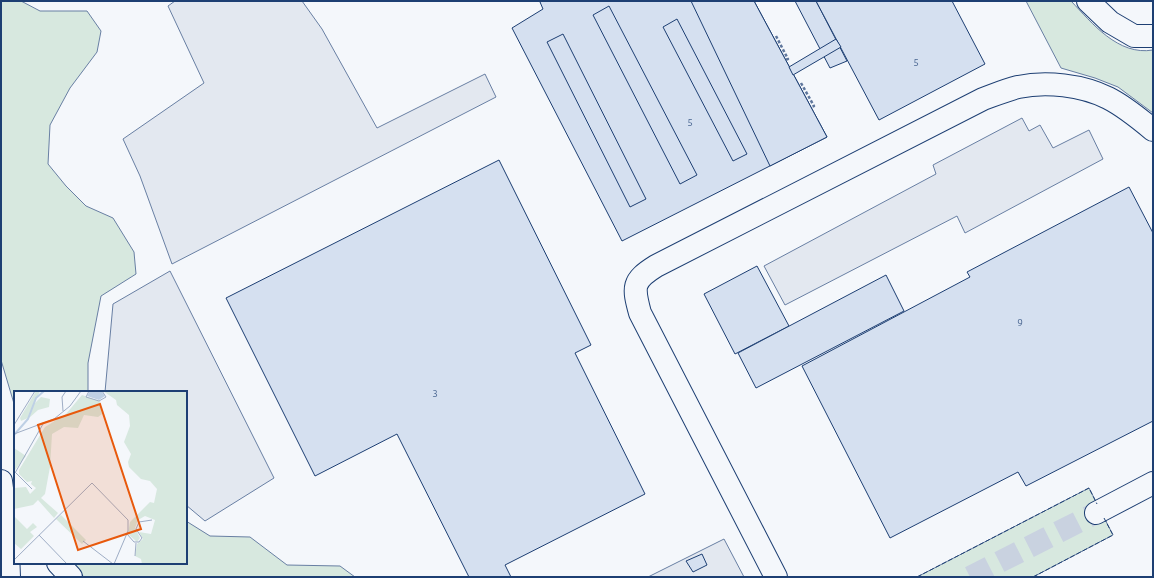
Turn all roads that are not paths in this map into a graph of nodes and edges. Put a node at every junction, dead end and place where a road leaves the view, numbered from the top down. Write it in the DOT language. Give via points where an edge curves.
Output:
graph roads {
  1 [pos="1088,1"];
  2 [pos="1153,36"];
  3 [pos="1153,129"];
  4 [pos="1,482"];
  5 [pos="1153,483"];
  6 [pos="1096,513"];
  7 [pos="11,528"];
  8 [pos="59,564"];
  9 [pos="9,577"];
  10 [pos="70,577"];
  11 [pos="776,577"];
  1 -- 2 [label="street" via="1110,22 1134,36"];
  3 -- 11 [label="street" via="1108,98 1087,90 1040,84 1018,87 983,99 670,258 645,272 636,282 635,296 640,313"];
  4 -- 7 [label="street"];
  5 -- 6 [label="street"];
  7 -- 9 [label="street"];
  8 -- 10 [label="street"];
}
